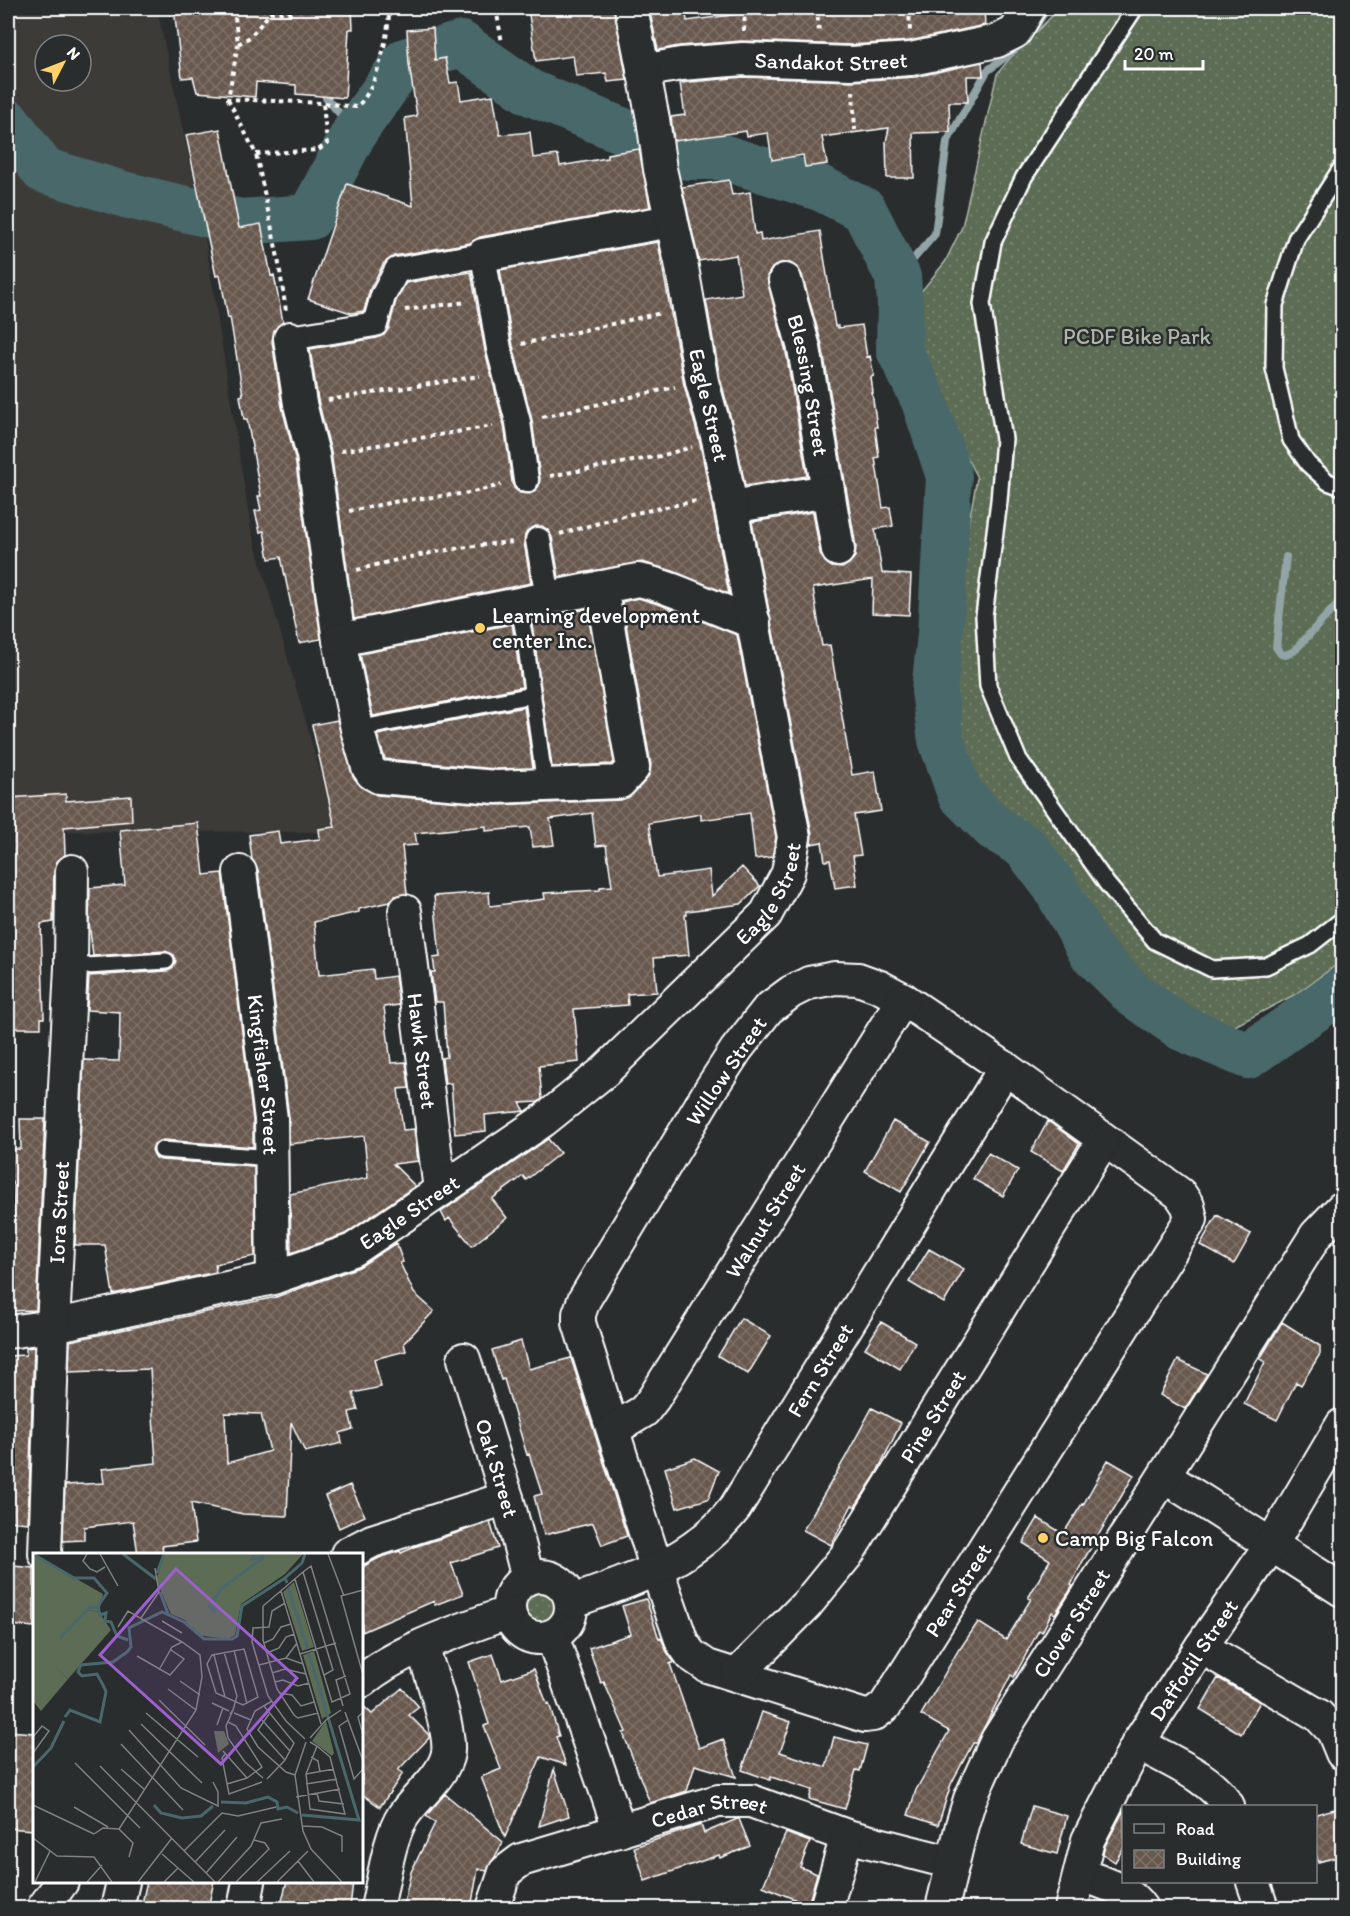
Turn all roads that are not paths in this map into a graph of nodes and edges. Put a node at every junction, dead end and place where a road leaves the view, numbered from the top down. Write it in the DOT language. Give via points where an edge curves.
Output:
graph roads {
  1 [pos="630,8"];
  2 [pos="1136,8"];
  3 [pos="1022,20"];
  4 [pos="643,71"];
  5 [pos="1342,166"];
  6 [pos="671,221"];
  7 [pos="483,255"];
  8 [pos="785,280"];
  9 [pos="290,338"];
  10 [pos="526,480"];
  11 [pos="1342,487"];
  12 [pos="828,491"];
  13 [pos="730,507"];
  14 [pos="538,540"];
  15 [pos="837,550"];
  16 [pos="601,586"];
  17 [pos="549,597"];
  18 [pos="518,603"];
  19 [pos="754,622"];
  20 [pos="339,640"];
  21 [pos="533,695"];
  22 [pos="357,729"];
  23 [pos="545,786"];
  24 [pos="72,871"];
  25 [pos="240,872"];
  26 [pos="405,911"];
  27 [pos="1342,920"];
  28 [pos="166,961"];
  29 [pos="71,966"];
  30 [pos="903,999"];
  31 [pos="1005,1068"];
  32 [pos="1103,1141"];
  33 [pos="162,1150"];
  34 [pos="273,1158"];
  35 [pos="440,1190"];
  36 [pos="1342,1208"];
  37 [pos="1191,1220"];
  38 [pos="273,1278"];
  39 [pos="53,1326"];
  40 [pos="8,1332"];
  41 [pos="464,1359"];
  42 [pos="614,1429"];
  43 [pos="1339,1440"];
  44 [pos="1165,1477"];
  45 [pos="507,1498"];
  46 [pos="1271,1545"];
  47 [pos="45,1553"];
  48 [pos="349,1553"];
  49 [pos="657,1570"];
  50 [pos="528,1578"];
  51 [pos="1342,1590"];
  52 [pos="571,1602"];
  53 [pos="509,1612"];
  54 [pos="552,1636"];
  55 [pos="422,1646"];
  56 [pos="1201,1647"];
  57 [pos="737,1675"];
  58 [pos="363,1680"];
  59 [pos="1138,1743"];
  60 [pos="1342,1753"];
  61 [pos="1227,1805"];
  62 [pos="620,1831"];
  63 [pos="847,1836"];
  64 [pos="952,1863"];
  65 [pos="1080,1874"];
  66 [pos="61,1883"];
  67 [pos="123,1883"];
  68 [pos="249,1883"];
  69 [pos="1254,1883"];
  70 [pos="43,1908"];
  71 [pos="117,1908"];
  72 [pos="244,1908"];
  73 [pos="377,1908"];
  74 [pos="494,1908"];
  75 [pos="826,1908"];
  76 [pos="942,1908"];
  77 [pos="1071,1908"];
  78 [pos="1141,1908"];
  79 [pos="1262,1908"];
  1 -- 4 [label="street, Eagle Street"];
  2 -- 27 [label="lane" via="1024,177 993,242 982,304 1004,439 984,616 988,686 1018,758 1107,884 1155,941 1212,969 1266,966 1310,945"];
  3 -- 4 [label="street, Sandakot Street" via="997,41 911,59 851,63 743,59"];
  4 -- 6 [label="street, Eagle Street"];
  5 -- 11 [label="lane" via="1296,239 1275,305 1274,368 1291,440 1308,464 1328,482"];
  6 -- 7 [label="street"];
  6 -- 13 [label="street, Eagle Street"];
  7 -- 9 [label="street" via="397,270 383,296 375,324"];
  7 -- 10 [label="street" via="501,361 518,422"];
  8 -- 12 [label="street, Blessing Street" via="804,348"];
  9 -- 20 [label="street" via="313,455"];
  12 -- 13 [label="street"];
  12 -- 15 [label="street, Blessing Street"];
  13 -- 19 [label="street, Eagle Street"];
  14 -- 17 [label="street"];
  16 -- 17 [label="street"];
  16 -- 19 [label="street" via="638,580 657,583"];
  16 -- 23 [label="street" via="633,768 620,782"];
  17 -- 18 [label="street"];
  18 -- 20 [label="street"];
  18 -- 21 [label="lane"];
  19 -- 35 [label="street, Eagle Street" via="794,837 788,873 766,914 605,1071 544,1120"];
  20 -- 22 [label="street"];
  21 -- 22 [label="lane"];
  21 -- 23 [label="lane"];
  22 -- 23 [label="street" via="368,767 378,777 496,787"];
  24 -- 29 [label="street, Iora Street"];
  25 -- 34 [label="street, Kingfisher Street"];
  26 -- 35 [label="street, Hawk Street"];
  28 -- 29 [label="lane"];
  29 -- 39 [label="street, Iora Street"];
  30 -- 31 [label="street, Willow Street"];
  30 -- 42 [label="street, Walnut Street" via="659,1391 644,1411"];
  30 -- 42 [label="street, Willow Street" via="858,979 809,983 768,1009 736,1050 581,1306 581,1332"];
  31 -- 32 [label="street, Willow Street"];
  31 -- 49 [label="street, Fern Street" via="735,1508 707,1538"];
  32 -- 37 [label="street, Willow Street" via="1180,1194"];
  32 -- 57 [label="street, Pine Street" via="846,1556 807,1604"];
  33 -- 34 [label="lane"];
  34 -- 38 [label="street, Kingfisher Street"];
  35 -- 38 [label="street, Eagle Street" via="353,1250"];
  36 -- 44 [label="street, Clover Street" via="1316,1235"];
  37 -- 57 [label="street, Pear Street" via="885,1706 865,1716"];
  38 -- 39 [label="street, Eagle Street"];
  39 -- 40 [label="street, Eagle Street"];
  39 -- 47 [label="street, Iora Street"];
  41 -- 45 [label="street, Oak Street"];
  42 -- 49 [label="street, Willow Street"];
  43 -- 46 [label="street, Daffodil Street"];
  44 -- 46 [label="street"];
  44 -- 64 [label="street, Clover Street" via="997,1740 970,1799"];
  45 -- 48 [label="street" via="372,1541"];
  45 -- 50 [label="street, Oak Street"];
  46 -- 51 [label="street"];
  46 -- 56 [label="street, Daffodil Street"];
  49 -- 52 [label="street, Fern Street"];
  49 -- 57 [label="street, Pear Street" via="682,1642 707,1666"];
  50 -- 52 [label="street" via="542,1575 556,1580 566,1589"];
  50 -- 53 [label="street" via="510,1598"];
  52 -- 54 [label="street" via="564,1628"];
  53 -- 54 [label="street" via="525,1634 538,1638"];
  53 -- 55 [label="street"];
  54 -- 62 [label="street"];
  55 -- 58 [label="street" via="374,1670"];
  55 -- 73 [label="street" via="449,1740 447,1756 402,1817"];
  56 -- 59 [label="street, Daffodil Street"];
  56 -- 60 [label="street" via="1318,1715 1333,1731"];
  59 -- 61 [label="street" via="1210,1784"];
  59 -- 65 [label="street, Daffodil Street" via="1088,1840"];
  62 -- 63 [label="street, Cedar Street" via="718,1801 735,1800 751,1801"];
  62 -- 74 [label="street, Cedar Street" via="512,1865 505,1872"];
  63 -- 64 [label="street, Cedar Street"];
  63 -- 75 [label="street"];
  64 -- 76 [label="street, Clover Street"];
  65 -- 77 [label="street, Daffodil Street"];
  65 -- 78 [label="street" via="1125,1892"];
  66 -- 70 [label="street"];
  67 -- 71 [label="street"];
  68 -- 72 [label="street"];
  69 -- 79 [label="street"];
}
